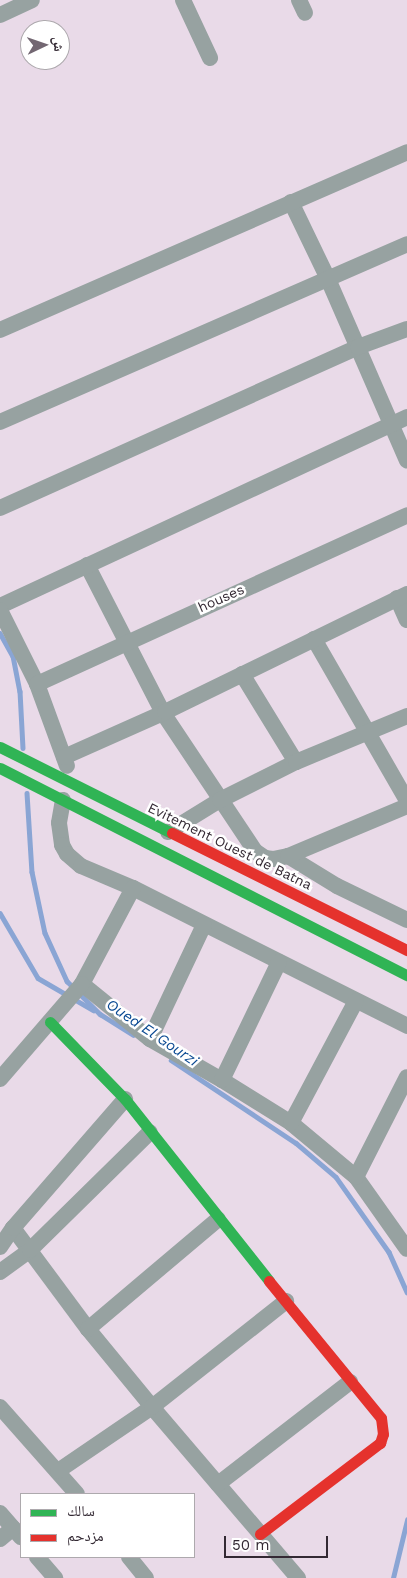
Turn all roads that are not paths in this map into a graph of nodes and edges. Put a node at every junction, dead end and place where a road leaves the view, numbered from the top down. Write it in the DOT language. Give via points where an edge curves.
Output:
graph roads {
  1 [pos="32,0"];
  2 [pos="182,0"];
  3 [pos="0,15"];
  4 [pos="210,58"];
  5 [pos="407,152"];
  6 [pos="291,202"];
  7 [pos="407,244"];
  8 [pos="328,279"];
  9 [pos="407,329"];
  10 [pos="0,330"];
  11 [pos="358,347"];
  12 [pos="407,416"];
  13 [pos="0,422"];
  14 [pos="390,423"];
  15 [pos="407,461"];
  16 [pos="0,508"];
  17 [pos="407,515"];
  18 [pos="86,565"];
  19 [pos="402,596"];
  20 [pos="0,608"];
  21 [pos="407,620"];
  22 [pos="314,639"];
  23 [pos="126,642"];
  24 [pos="242,674"];
  25 [pos="37,684"];
  26 [pos="162,713"];
  27 [pos="407,716"];
  28 [pos="367,733"];
  29 [pos="0,747"];
  30 [pos="64,757"];
  31 [pos="296,762"];
  32 [pos="0,768"];
  33 [pos="70,780"];
  34 [pos="63,800"];
  35 [pos="220,800"];
  36 [pos="407,801"];
  37 [pos="407,806"];
  38 [pos="168,832"];
  39 [pos="288,856"];
  40 [pos="265,858"];
  41 [pos="264,880"];
  42 [pos="132,888"];
  43 [pos="407,920"];
  44 [pos="204,925"];
  45 [pos="407,950"];
  46 [pos="279,962"];
  47 [pos="407,976"];
  48 [pos="80,988"];
  49 [pos="356,1001"];
  50 [pos="50,1022"];
  51 [pos="407,1026"];
  52 [pos="150,1039"];
  53 [pos="407,1078"];
  54 [pos="0,1079"];
  55 [pos="222,1080"];
  56 [pos="125,1099"];
  57 [pos="291,1123"];
  58 [pos="150,1132"];
  59 [pos="356,1177"];
  60 [pos="218,1219"];
  61 [pos="13,1228"];
  62 [pos="0,1247"];
  63 [pos="407,1249"];
  64 [pos="30,1250"];
  65 [pos="0,1272"];
  66 [pos="286,1301"];
  67 [pos="88,1329"];
  68 [pos="350,1382"];
  69 [pos="0,1407"];
  70 [pos="152,1407"];
  71 [pos="58,1471"];
  72 [pos="218,1484"];
  73 [pos="76,1493"];
  74 [pos="0,1513"];
  75 [pos="17,1533"];
  76 [pos="260,1534"];
  77 [pos="0,1539"];
  78 [pos="38,1558"];
  79 [pos="130,1558"];
  80 [pos="55,1578"];
  81 [pos="146,1578"];
  82 [pos="298,1578"];
  1 -- 3 [label="street"];
  2 -- 4 [label="street"];
  5 -- 6 [label="street"];
  6 -- 8 [label="street"];
  6 -- 10 [label="street"];
  7 -- 8 [label="street"];
  8 -- 11 [label="street"];
  8 -- 13 [label="street"];
  9 -- 11 [label="street"];
  11 -- 14 [label="street"];
  11 -- 16 [label="street"];
  12 -- 14 [label="street"];
  14 -- 15 [label="street"];
  14 -- 18 [label="street"];
  17 -- 23 [label="street, houses"];
  18 -- 20 [label="street"];
  18 -- 23 [label="street"];
  19 -- 21 [label="street"];
  19 -- 22 [label="street"];
  20 -- 25 [label="street"];
  22 -- 24 [label="street"];
  22 -- 28 [label="street"];
  23 -- 25 [label="street, houses"];
  23 -- 26 [label="street"];
  24 -- 26 [label="street"];
  24 -- 31 [label="street"];
  25 -- 30 [label="street"];
  26 -- 30 [label="street"];
  26 -- 35 [label="street"];
  27 -- 28 [label="street"];
  28 -- 31 [label="street"];
  28 -- 36 [label="street"];
  29 -- 33 [label="main road, Evitement Ouest de Batna"];
  30 -- 33 [label="street"];
  31 -- 35 [label="street"];
  32 -- 34 [label="main road"];
  33 -- 38 [label="main road, Evitement Ouest de Batna"];
  34 -- 42 [label="street" via="59,835 67,854 81,866"];
  34 -- 47 [label="main road"];
  35 -- 38 [label="street"];
  35 -- 40 [label="street" via="255,851"];
  37 -- 39 [label="street"];
  38 -- 41 [label="main road, Evitement Ouest de Batna"];
  39 -- 40 [label="street"];
  39 -- 43 [label="street" via="337,886"];
  40 -- 41 [label="street"];
  41 -- 45 [label="main road, Evitement Ouest de Batna"];
  42 -- 44 [label="street"];
  42 -- 48 [label="street"];
  44 -- 46 [label="street"];
  44 -- 52 [label="street"];
  46 -- 49 [label="street"];
  46 -- 55 [label="street"];
  48 -- 50 [label="street"];
  48 -- 52 [label="street"];
  49 -- 51 [label="street"];
  49 -- 57 [label="street"];
  50 -- 54 [label="street"];
  50 -- 56 [label="main road"];
  52 -- 55 [label="street"];
  53 -- 59 [label="street"];
  55 -- 57 [label="street"];
  56 -- 58 [label="main road"];
  56 -- 61 [label="street"];
  57 -- 59 [label="street"];
  58 -- 60 [label="main road"];
  58 -- 64 [label="street"];
  59 -- 63 [label="street"];
  60 -- 66 [label="main road"];
  60 -- 67 [label="street"];
  61 -- 62 [label="street"];
  61 -- 64 [label="street"];
  64 -- 65 [label="street"];
  64 -- 67 [label="street"];
  66 -- 68 [label="main road"];
  66 -- 70 [label="street"];
  67 -- 70 [label="street"];
  68 -- 72 [label="street"];
  68 -- 76 [label="main road" via="381,1418 383,1434 380,1443"];
  69 -- 71 [label="street"];
  70 -- 71 [label="street"];
  70 -- 72 [label="street"];
  71 -- 73 [label="street"];
  72 -- 76 [label="street"];
  74 -- 75 [label="street"];
  75 -- 77 [label="street"];
  76 -- 82 [label="street"];
  78 -- 80 [label="street"];
  79 -- 81 [label="street"];
}
